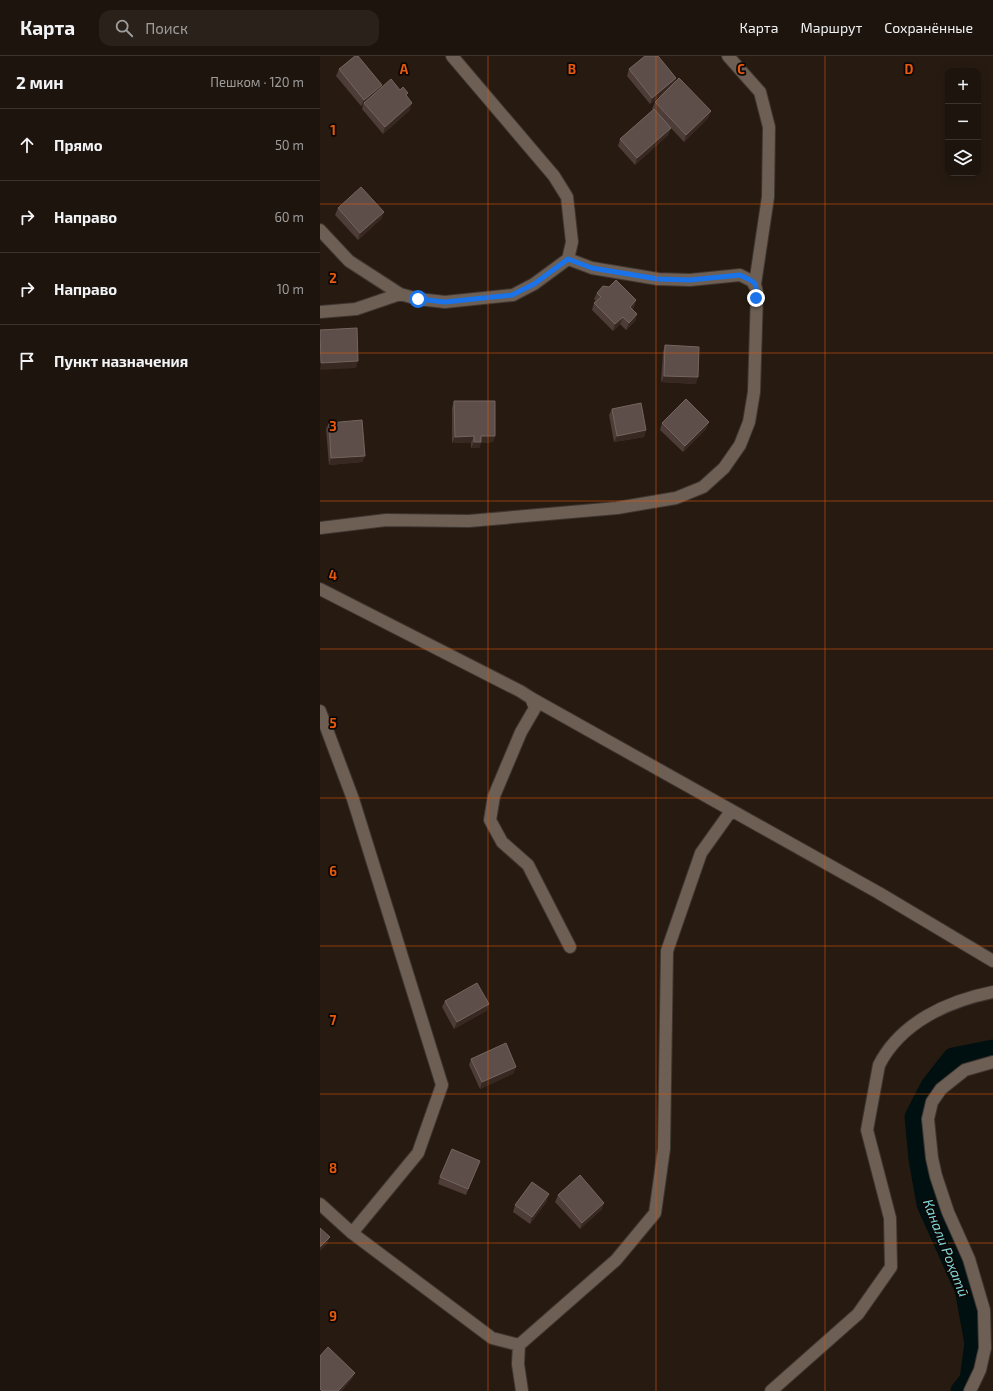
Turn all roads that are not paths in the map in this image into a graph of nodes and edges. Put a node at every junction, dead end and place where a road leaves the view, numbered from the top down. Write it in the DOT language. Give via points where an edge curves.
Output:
graph roads {
  1 [pos="452,56"];
  2 [pos="728,56"];
  3 [pos="320,230"];
  4 [pos="568,259"];
  5 [pos="755,284"];
  6 [pos="400,294"];
  7 [pos="320,312"];
  8 [pos="320,528"];
  9 [pos="320,589"];
  10 [pos="531,698"];
  11 [pos="320,711"];
  12 [pos="731,812"];
  13 [pos="570,947"];
  14 [pos="993,961"];
  15 [pos="993,992"];
  16 [pos="993,1062"];
  17 [pos="320,1204"];
  18 [pos="352,1233"];
  19 [pos="519,1345"];
  20 [pos="522,1391"];
  21 [pos="771,1391"];
  22 [pos="970,1391"];
  1 -- 4 [label="street" via="554,176 567,197 572,242"];
  2 -- 5 [label="street" via="760,92 769,127 768,197"];
  3 -- 6 [label="street" via="349,261"];
  4 -- 5 [label="street" via="592,268 658,279 690,280 740,275"];
  4 -- 6 [label="street" via="534,284 512,295 445,302"];
  5 -- 8 [label="street" via="754,392 749,422 740,445 724,468 703,487 676,498 617,508 469,521 386,520"];
  6 -- 7 [label="street" via="356,309"];
  9 -- 10 [label="street"];
  10 -- 12 [label="street"];
  10 -- 13 [label="street" via="535,708 521,732 494,796 490,820 502,842 528,865"];
  11 -- 18 [label="street" via="353,798 442,1085 418,1153"];
  12 -- 14 [label="street" via="879,893"];
  12 -- 19 [label="street" via="701,854 667,951 664,1149 655,1213 616,1260"];
  15 -- 21 [label="street" via="969,997 933,1012 901,1034 883,1056 879,1065 867,1130 890,1218 891,1267 858,1314"];
  16 -- 22 [label="street" via="965,1070 941,1089 932,1102 928,1119 936,1176 948,1212 969,1259 984,1310 985,1348 980,1370"];
  17 -- 18 [label="street"];
  18 -- 19 [label="street" via="492,1338"];
  19 -- 20 [label="street" via="518,1364"];
}
